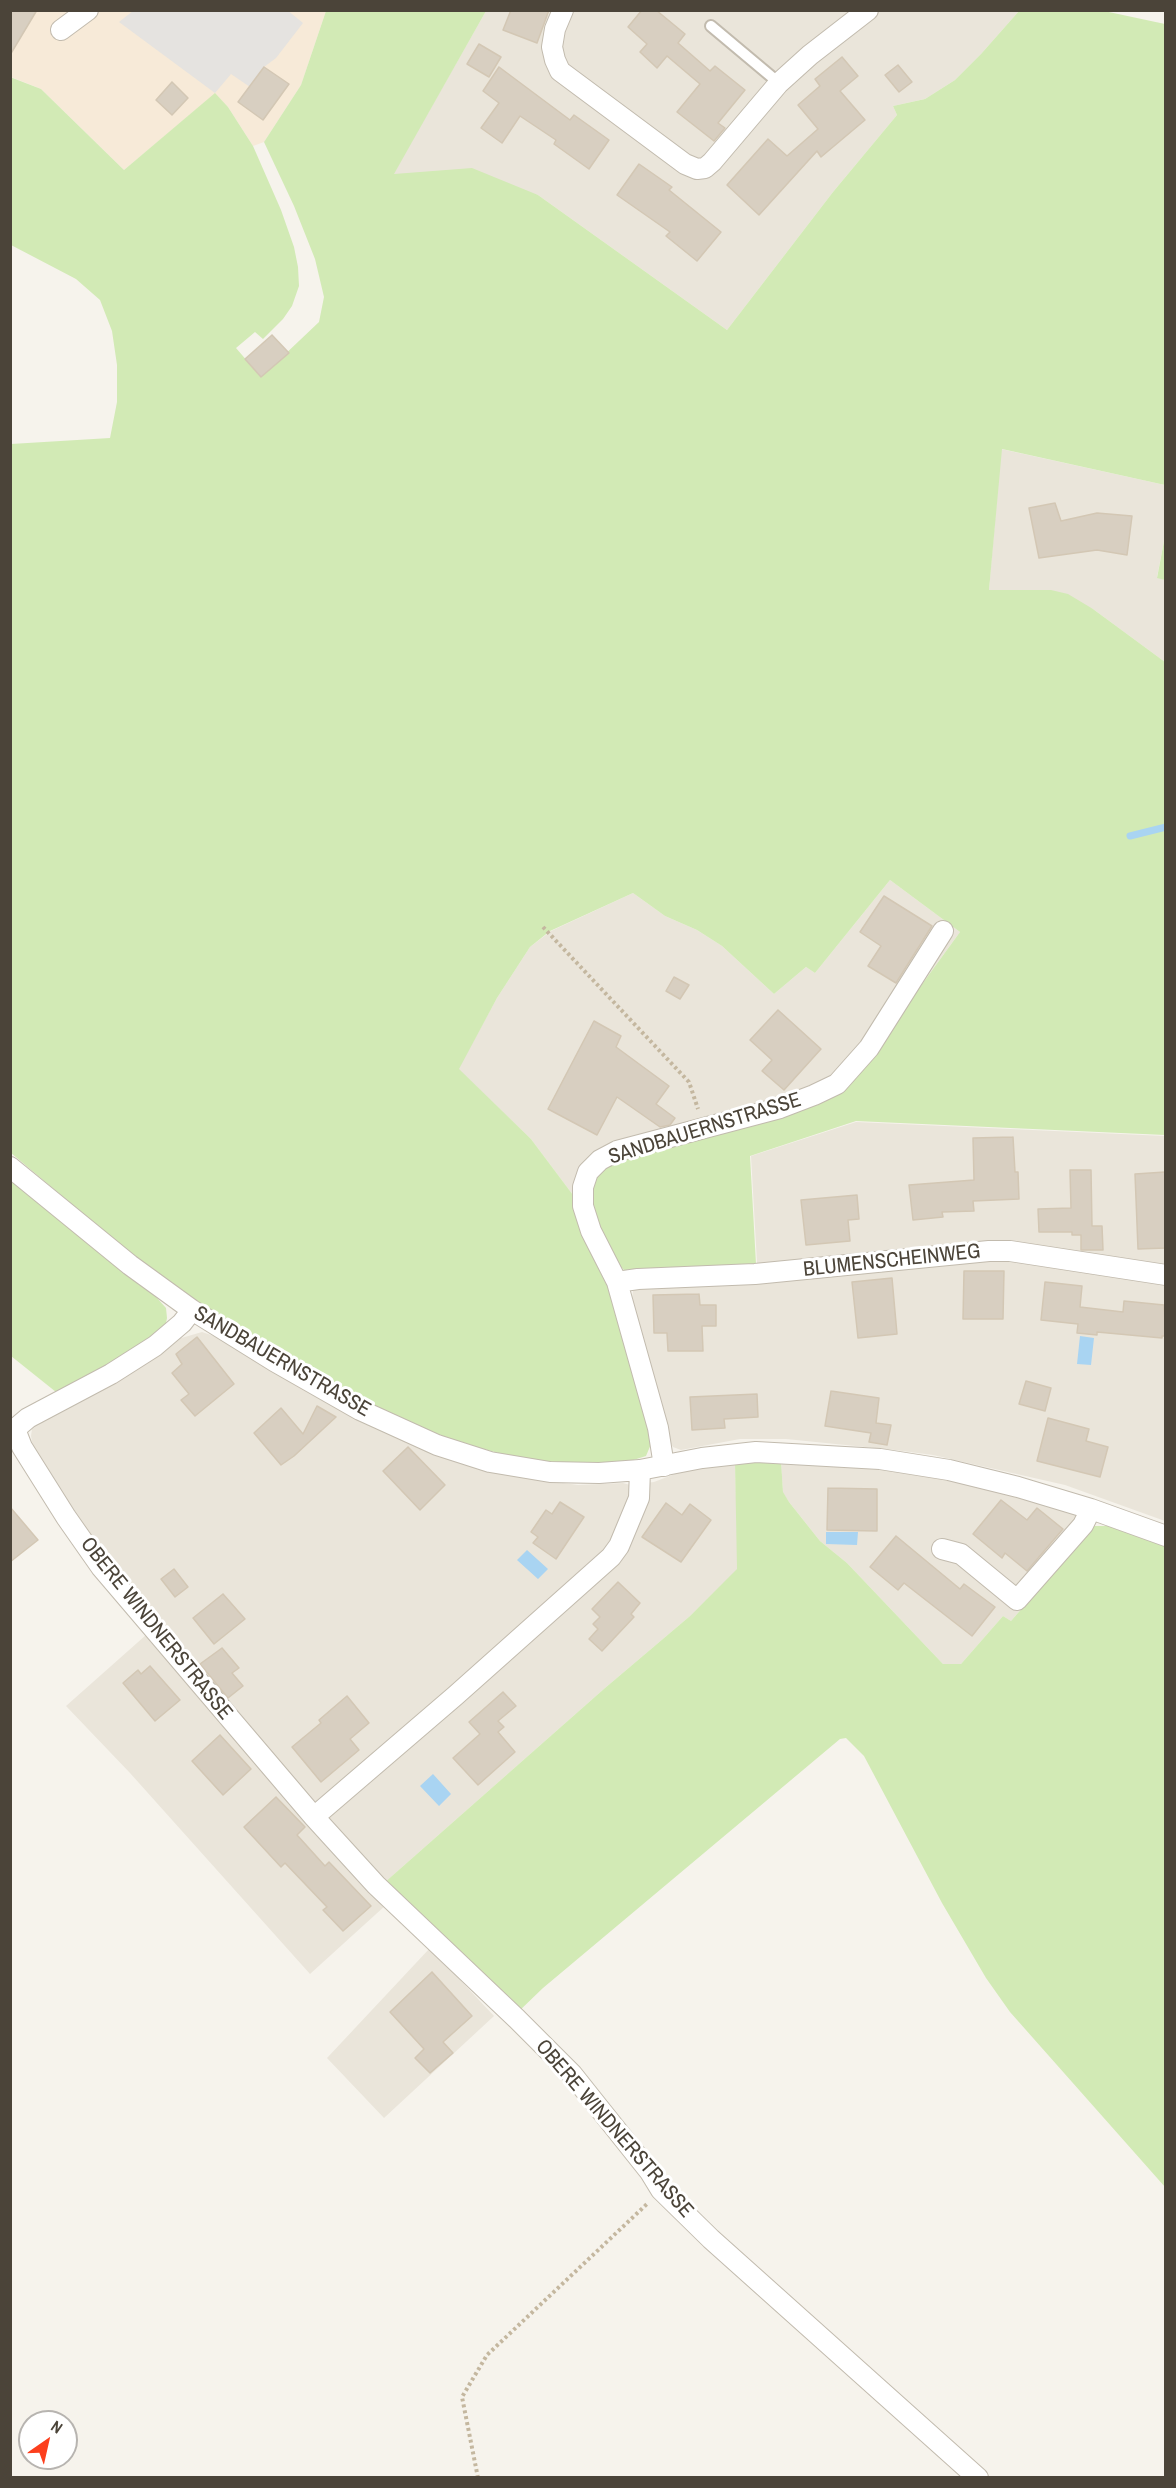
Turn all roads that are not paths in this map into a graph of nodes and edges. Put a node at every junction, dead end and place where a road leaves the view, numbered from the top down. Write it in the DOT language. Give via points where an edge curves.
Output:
graph roads {
  1 [pos="88,10"];
  2 [pos="564,10"];
  3 [pos="868,10"];
  4 [pos="711,26"];
  5 [pos="61,30"];
  6 [pos="779,83"];
  7 [pos="943,931"];
  8 [pos="10,1167"];
  9 [pos="1166,1275"];
  10 [pos="617,1282"];
  11 [pos="192,1310"];
  12 [pos="13,1430"];
  13 [pos="664,1466"];
  14 [pos="640,1470"];
  15 [pos="1091,1509"];
  16 [pos="1166,1536"];
  17 [pos="942,1549"];
  18 [pos="314,1816"];
  19 [pos="978,2478"];
  1 -- 5 [label="street"];
  2 -- 6 [label="street" via="552,47 560,71 697,169 712,162"];
  3 -- 6 [label="street"];
  4 -- 6 [label="lane"];
  7 -- 10 [label="street, SANDBAUERNSTRASSE" via="869,1048 837,1084 780,1108 617,1151 588,1172 583,1206 591,1232"];
  8 -- 11 [label="street, SANDBAUERNSTRASSE"];
  9 -- 10 [label="street, BLUMENSCHEINWEG" via="989,1251 754,1274"];
  10 -- 13 [label="street, SANDBAUERNSTRASSE" via="658,1428"];
  11 -- 12 [label="street, OBERE WINDNERSTRASSE" via="155,1346"];
  11 -- 14 [label="street, SANDBAUERNSTRASSE" via="360,1410 436,1445 490,1462 550,1472"];
  12 -- 18 [label="street, OBERE WINDNERSTRASSE" via="101,1567"];
  13 -- 14 [label="street, SANDBAUERNSTRASSE"];
  13 -- 15 [label="street, SANDBAUERNSTRASSE" via="756,1452 880,1459 1018,1486"];
  14 -- 18 [label="street" via="639,1498 611,1557"];
  15 -- 16 [label="street, SANDBAUERNSTRASSE"];
  15 -- 17 [label="street" via="1083,1526 1017,1600 961,1554"];
  18 -- 19 [label="street, OBERE WINDNERSTRASSE" via="376,1885 572,2074 662,2190 711,2239"];
}
